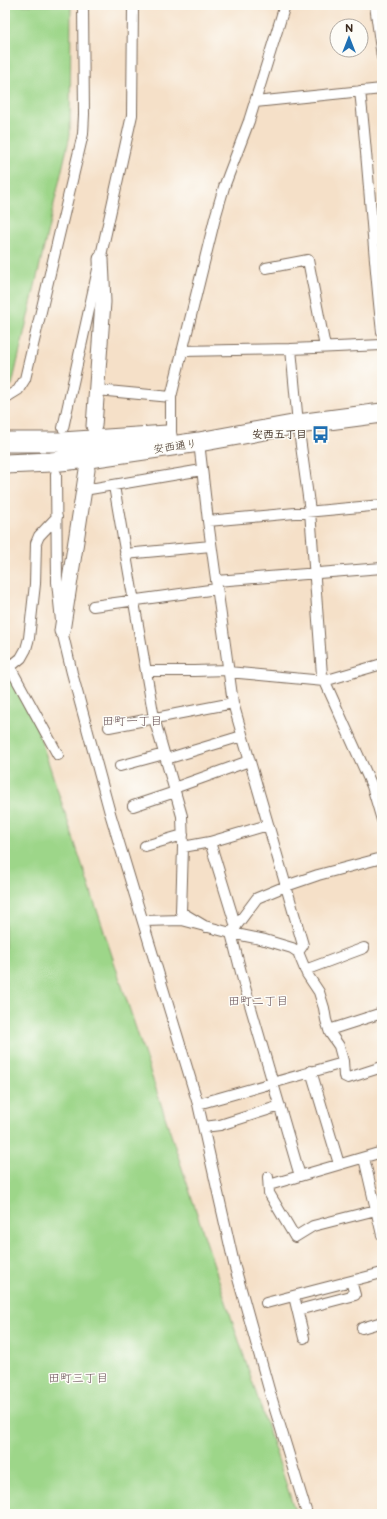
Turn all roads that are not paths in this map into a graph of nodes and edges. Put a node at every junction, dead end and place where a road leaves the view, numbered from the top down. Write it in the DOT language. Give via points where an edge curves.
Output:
graph roads {
  1 [pos="83,5"];
  2 [pos="133,5"];
  3 [pos="285,5"];
  4 [pos="376,5"];
  5 [pos="381,39"];
  6 [pos="382,57"];
  7 [pos="382,89"];
  8 [pos="360,91"];
  9 [pos="255,102"];
  10 [pos="101,259"];
  11 [pos="266,268"];
  12 [pos="379,272"];
  13 [pos="382,332"];
  14 [pos="382,345"];
  15 [pos="325,347"];
  16 [pos="291,349"];
  17 [pos="182,351"];
  18 [pos="97,390"];
  19 [pos="171,397"];
  20 [pos="5,398"];
  21 [pos="382,413"];
  22 [pos="298,424"];
  23 [pos="94,426"];
  24 [pos="58,435"];
  25 [pos="170,435"];
  26 [pos="5,442"];
  27 [pos="199,442"];
  28 [pos="5,464"];
  29 [pos="54,468"];
  30 [pos="87,470"];
  31 [pos="202,470"];
  32 [pos="114,486"];
  33 [pos="84,490"];
  34 [pos="382,505"];
  35 [pos="310,511"];
  36 [pos="57,517"];
  37 [pos="208,521"];
  38 [pos="211,546"];
  39 [pos="125,554"];
  40 [pos="382,568"];
  41 [pos="314,573"];
  42 [pos="216,585"];
  43 [pos="133,601"];
  44 [pos="93,606"];
  45 [pos="62,631"];
  46 [pos="8,663"];
  47 [pos="382,664"];
  48 [pos="146,671"];
  49 [pos="228,671"];
  50 [pos="324,681"];
  51 [pos="233,703"];
  52 [pos="154,718"];
  53 [pos="109,727"];
  54 [pos="242,736"];
  55 [pos="58,755"];
  56 [pos="165,756"];
  57 [pos="249,761"];
  58 [pos="120,766"];
  59 [pos="175,790"];
  60 [pos="132,806"];
  61 [pos="382,820"];
  62 [pos="268,825"];
  63 [pos="183,835"];
  64 [pos="210,842"];
  65 [pos="145,846"];
  66 [pos="183,847"];
  67 [pos="382,858"];
  68 [pos="286,886"];
  69 [pos="144,921"];
  70 [pos="206,927"];
  71 [pos="234,930"];
  72 [pos="364,948"];
  73 [pos="298,952"];
  74 [pos="305,970"];
  75 [pos="382,1013"];
  76 [pos="329,1030"];
  77 [pos="343,1063"];
  78 [pos="382,1067"];
  79 [pos="310,1071"];
  80 [pos="273,1082"];
  81 [pos="198,1104"];
  82 [pos="280,1106"];
  83 [pos="204,1127"];
  84 [pos="382,1152"];
  85 [pos="364,1158"];
  86 [pos="339,1164"];
  87 [pos="300,1176"];
  88 [pos="376,1210"];
  89 [pos="382,1235"];
  90 [pos="382,1273"];
  91 [pos="351,1281"];
  92 [pos="294,1296"];
  93 [pos="266,1303"];
  94 [pos="298,1310"];
  95 [pos="382,1322"];
  96 [pos="362,1328"];
  97 [pos="304,1338"];
  98 [pos="308,1514"];
  1 -- 20 [label="street" via="83,134 25,379 18,390"];
  2 -- 10 [label="street" via="132,115"];
  3 -- 9 [label="street"];
  4 -- 5 [label="street"];
  5 -- 6 [label="street"];
  7 -- 8 [label="street"];
  8 -- 9 [label="street"];
  8 -- 12 [label="street"];
  9 -- 17 [label="street" via="224,187"];
  10 -- 18 [label="street" via="104,302"];
  10 -- 24 [label="street"];
  11 -- 15 [label="street" via="308,260"];
  12 -- 13 [label="street"];
  14 -- 15 [label="street"];
  15 -- 16 [label="street"];
  16 -- 17 [label="street"];
  16 -- 22 [label="street"];
  17 -- 19 [label="street"];
  18 -- 19 [label="street"];
  18 -- 23 [label="street"];
  19 -- 25 [label="street"];
  21 -- 22 [label="highway, 安西通り"];
  22 -- 25 [label="highway, 安西通り"];
  22 -- 27 [label="highway, 安西通り"];
  22 -- 35 [label="street"];
  24 -- 25 [label="highway, 安西通り"];
  24 -- 26 [label="highway, 安西通り"];
  27 -- 29 [label="highway, 安西通り"];
  27 -- 31 [label="street"];
  28 -- 29 [label="highway, 安西通り"];
  29 -- 36 [label="street"];
  30 -- 33 [label="street"];
  31 -- 32 [label="street"];
  31 -- 37 [label="street"];
  32 -- 33 [label="street"];
  32 -- 39 [label="street"];
  33 -- 45 [label="street"];
  34 -- 35 [label="street"];
  35 -- 37 [label="street"];
  35 -- 41 [label="street"];
  36 -- 45 [label="street" via="57,582"];
  36 -- 46 [label="street" via="39,536 36,543 35,584 26,649 22,658"];
  37 -- 38 [label="street"];
  38 -- 39 [label="street"];
  38 -- 42 [label="street"];
  39 -- 43 [label="street"];
  40 -- 41 [label="street"];
  41 -- 42 [label="street"];
  41 -- 50 [label="street"];
  42 -- 43 [label="street"];
  42 -- 49 [label="street"];
  43 -- 44 [label="street"];
  43 -- 48 [label="street"];
  45 -- 69 [label="street" via="110,813"];
  46 -- 55 [label="street"];
  47 -- 50 [label="street"];
  48 -- 49 [label="street"];
  48 -- 52 [label="street"];
  49 -- 50 [label="street"];
  49 -- 51 [label="street"];
  50 -- 61 [label="street" via="372,786"];
  51 -- 52 [label="street"];
  51 -- 54 [label="street"];
  52 -- 53 [label="street"];
  52 -- 56 [label="street"];
  54 -- 56 [label="street"];
  54 -- 57 [label="street"];
  56 -- 58 [label="street"];
  56 -- 59 [label="street"];
  57 -- 59 [label="street"];
  57 -- 62 [label="street"];
  59 -- 60 [label="street"];
  59 -- 63 [label="street" via="182,816"];
  62 -- 64 [label="street"];
  62 -- 68 [label="street"];
  63 -- 65 [label="street"];
  63 -- 66 [label="street"];
  64 -- 66 [label="street"];
  64 -- 71 [label="street"];
  66 -- 70 [label="street" via="182,912"];
  67 -- 68 [label="street"];
  68 -- 71 [label="street" via="257,898"];
  68 -- 73 [label="street" via="303,945"];
  69 -- 70 [label="street" via="182,920"];
  69 -- 81 [label="street"];
  70 -- 71 [label="street"];
  71 -- 73 [label="street"];
  71 -- 80 [label="street" via="244,984"];
  72 -- 74 [label="street"];
  73 -- 74 [label="street"];
  74 -- 76 [label="street" via="319,992"];
  75 -- 76 [label="street"];
  76 -- 77 [label="street" via="339,1046"];
  77 -- 78 [label="street" via="344,1076 348,1078"];
  77 -- 79 [label="street"];
  79 -- 80 [label="street"];
  79 -- 86 [label="street"];
  80 -- 81 [label="street"];
  80 -- 82 [label="street"];
  81 -- 83 [label="street"];
  82 -- 83 [label="street" via="220,1125"];
  82 -- 87 [label="street"];
  83 -- 98 [label="street" via="234,1264 270,1393"];
  84 -- 85 [label="street"];
  85 -- 86 [label="street"];
  85 -- 88 [label="street"];
  86 -- 87 [label="street"];
  87 -- 88 [label="street" via="268,1181 269,1193 295,1237 313,1226"];
  88 -- 89 [label="street"];
  90 -- 91 [label="street"];
  91 -- 92 [label="street"];
  91 -- 94 [label="street" via="355,1295"];
  92 -- 93 [label="street"];
  92 -- 94 [label="street"];
  94 -- 97 [label="street"];
  95 -- 96 [label="street"];
}
